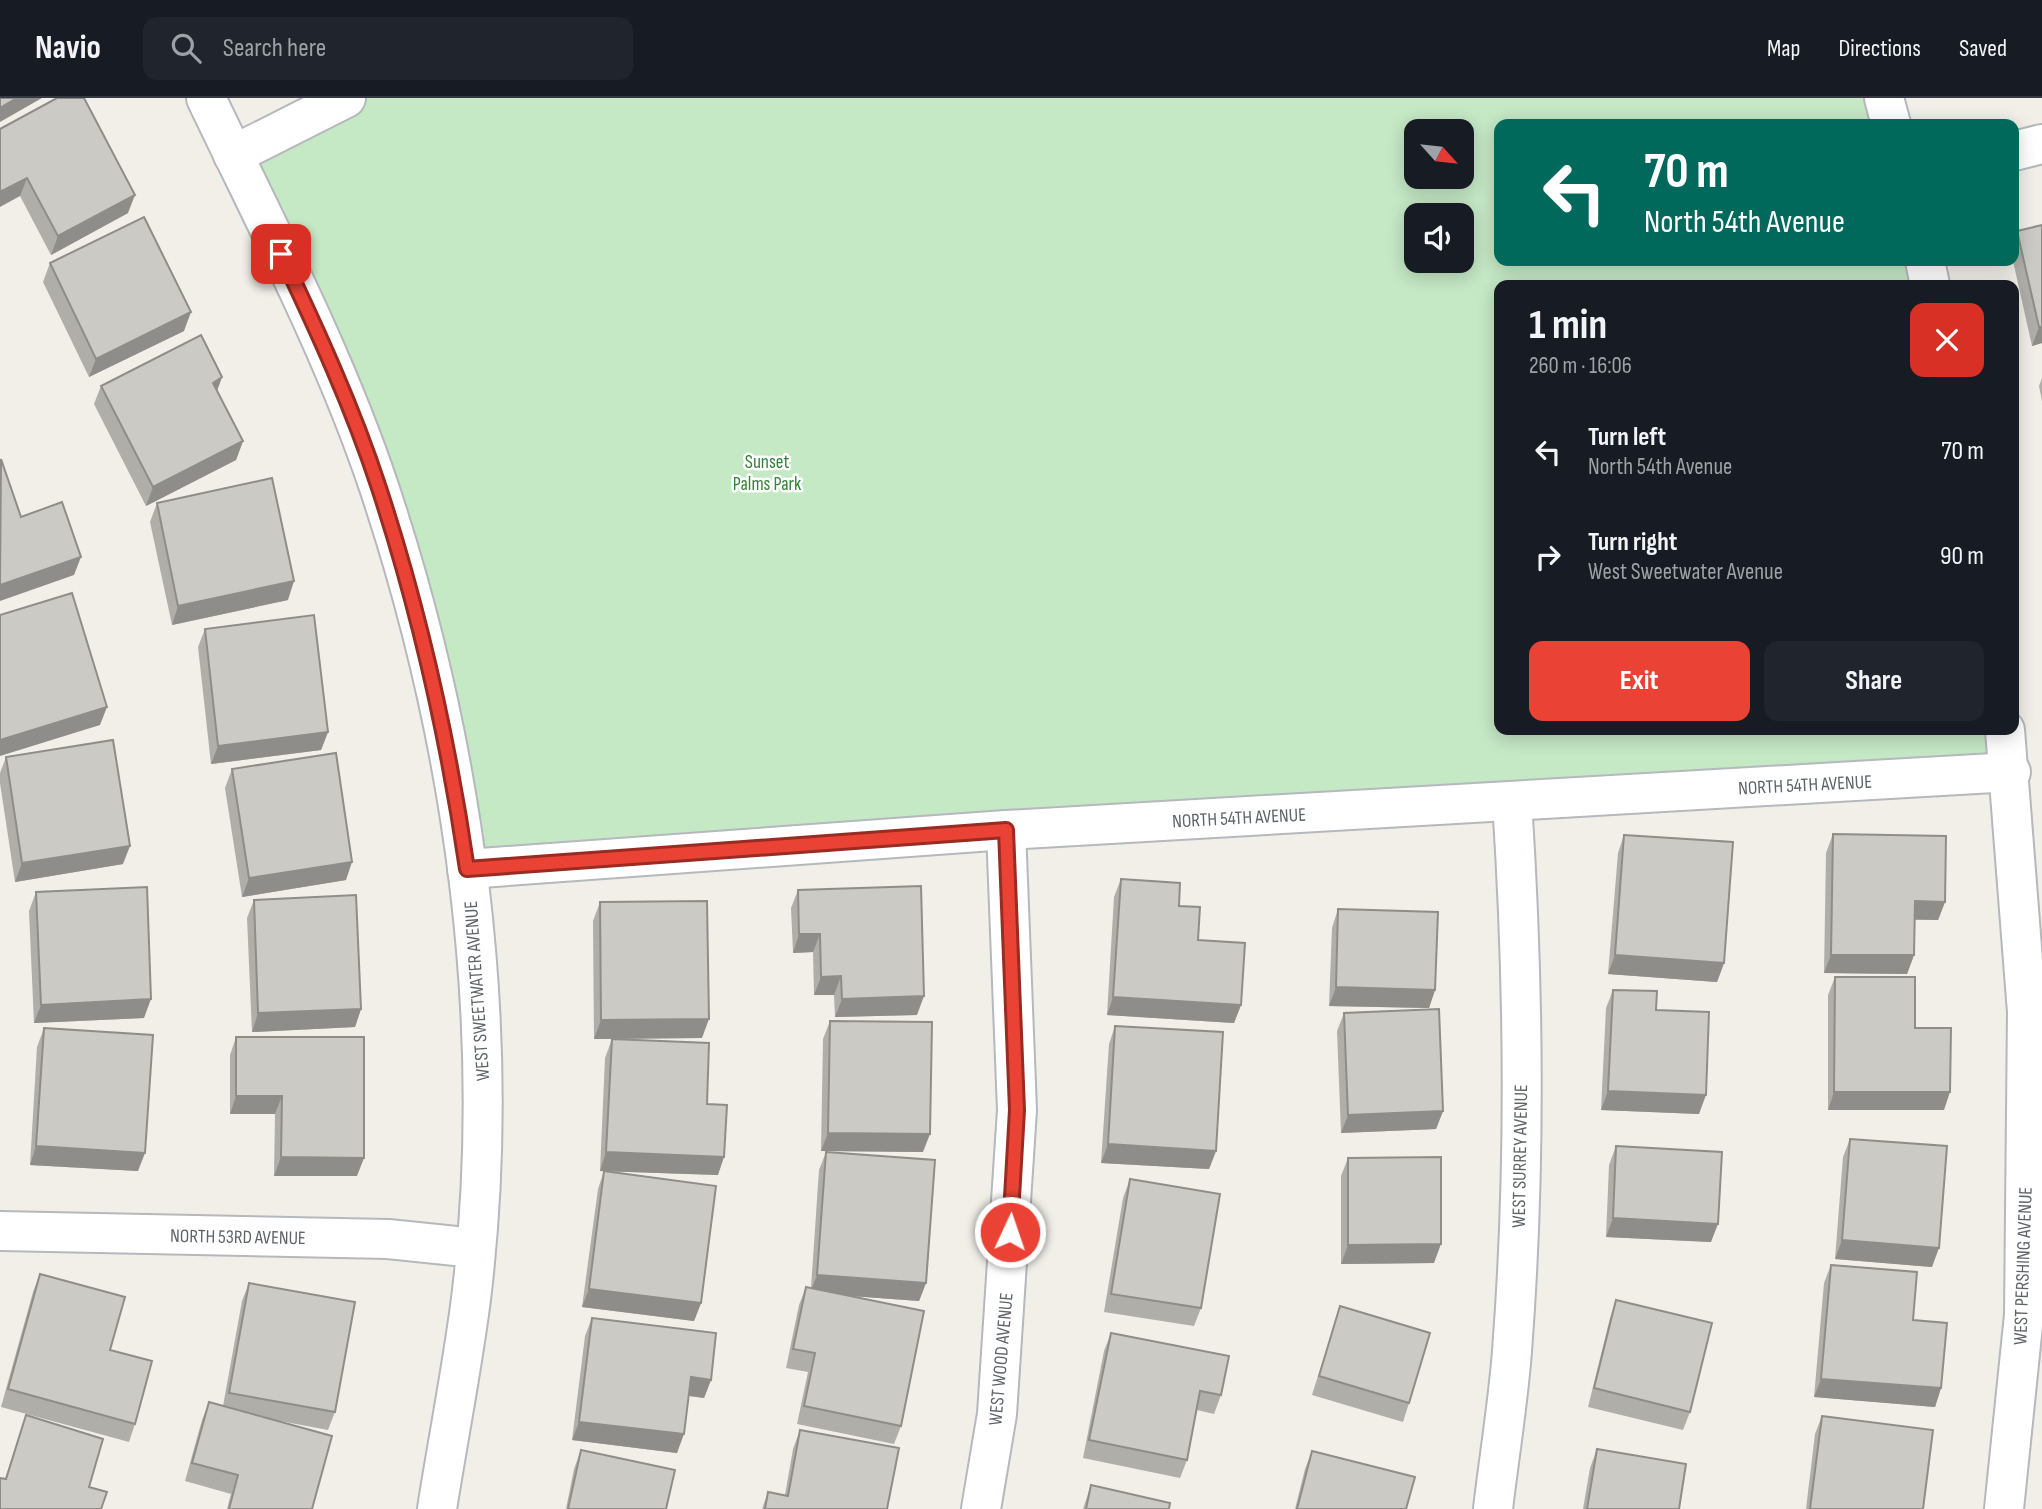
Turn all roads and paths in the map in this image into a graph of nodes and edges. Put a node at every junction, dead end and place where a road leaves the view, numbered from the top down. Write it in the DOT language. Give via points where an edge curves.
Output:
graph roads {
  1 [pos="206,98"];
  2 [pos="346,98"];
  3 [pos="1884,98"];
  4 [pos="1890,119"];
  5 [pos="2042,144"];
  6 [pos="2019,150"];
  7 [pos="233,155"];
  8 [pos="2006,735"];
  9 [pos="2011,772"];
  10 [pos="1512,801"];
  11 [pos="1006,830"];
  12 [pos="467,869"];
  13 [pos="0,1231"];
  14 [pos="475,1248"];
  15 [pos="437,1509"];
  16 [pos="981,1509"];
  17 [pos="1493,1509"];
  18 [pos="2004,1509"];
  1 -- 7 [label="street, WEST SWEETWATER AVENUE"];
  2 -- 7 [label="street"];
  3 -- 4 [label="street"];
  5 -- 6 [label="street"];
  7 -- 12 [label="street, WEST SWEETWATER AVENUE" via="305,304 379,485 435,686"];
  8 -- 9 [label="street, WEST PERSHING AVENUE"];
  9 -- 10 [label="street, NORTH 54TH AVENUE"];
  9 -- 18 [label="street, WEST PERSHING AVENUE" via="2027,1012 2024,1315"];
  10 -- 11 [label="street, NORTH 54TH AVENUE"];
  10 -- 17 [label="street, WEST SURREY AVENUE" via="1518,893 1521,1134 1512,1352"];
  11 -- 12 [label="street, NORTH 54TH AVENUE"];
  11 -- 16 [label="street, WEST WOOD AVENUE" via="1017,1110 997,1414"];
  12 -- 14 [label="street, WEST SWEETWATER AVENUE" via="482,1073"];
  13 -- 14 [label="street, NORTH 53RD AVENUE" via="388,1239"];
  14 -- 15 [label="street, WEST SWEETWATER AVENUE"];
}
